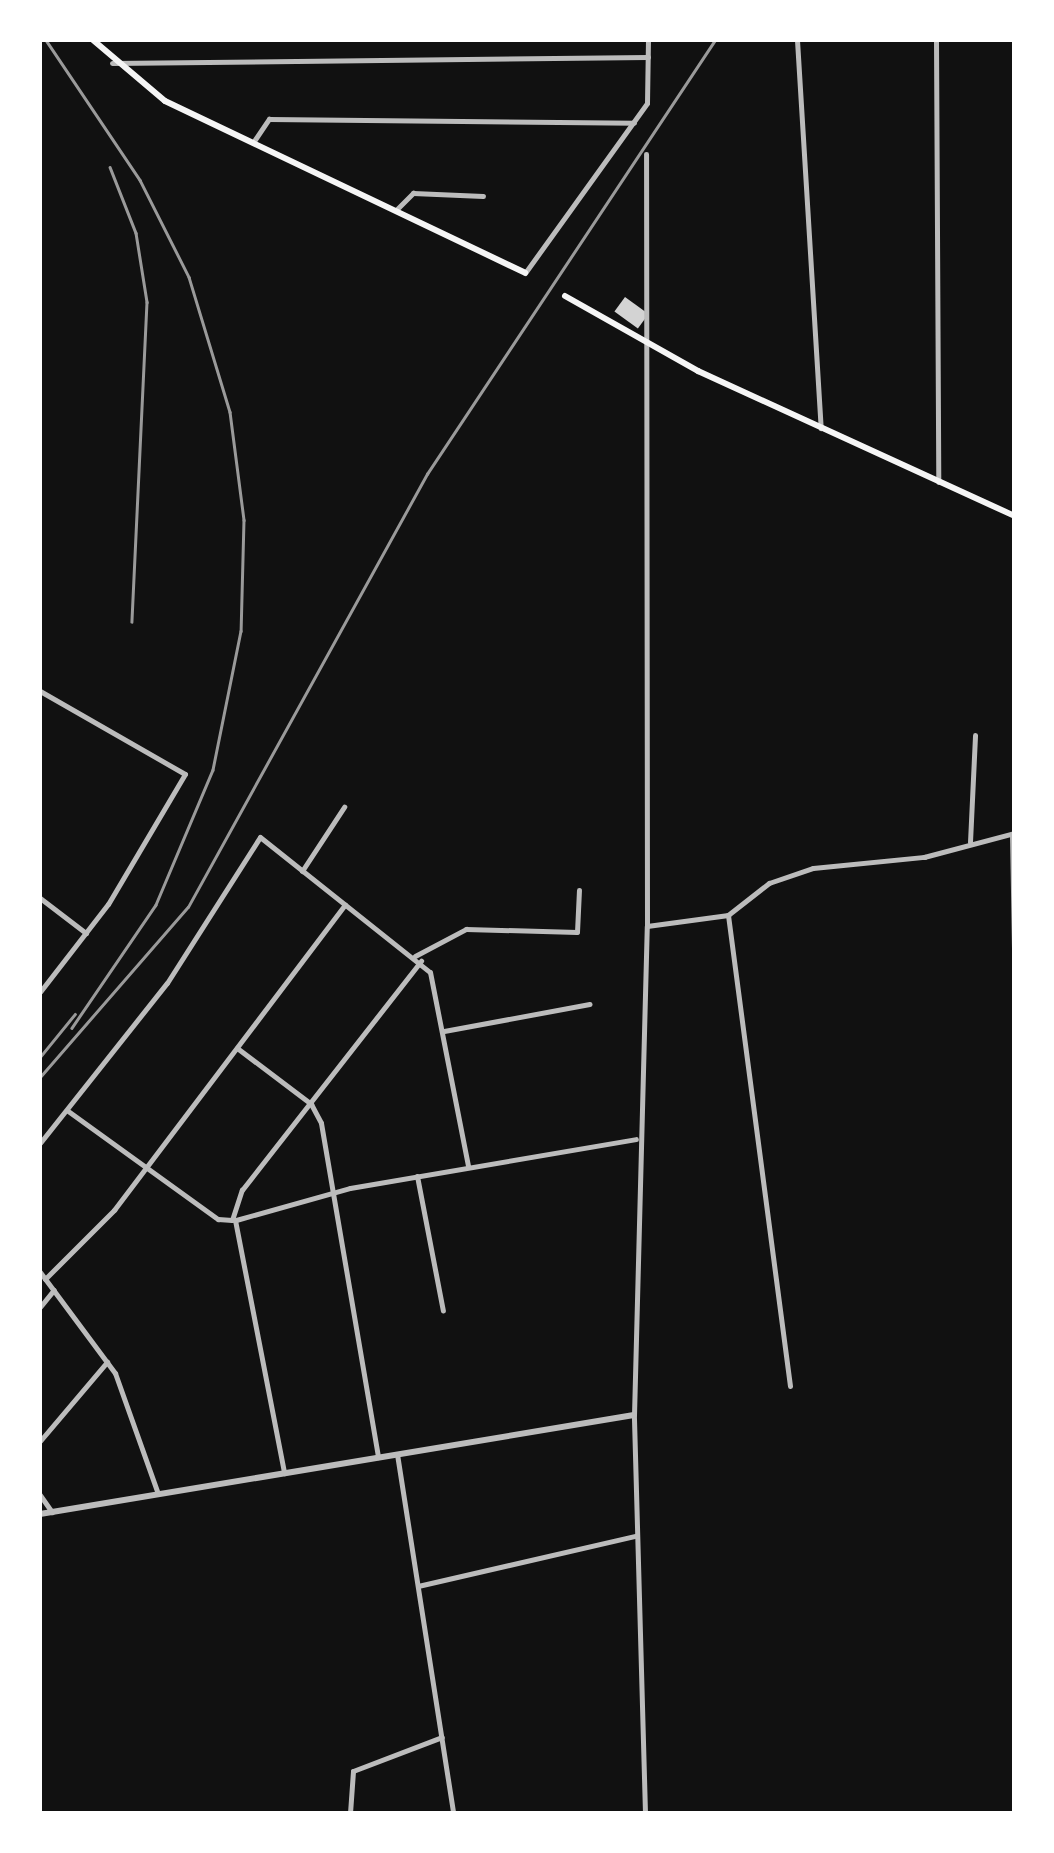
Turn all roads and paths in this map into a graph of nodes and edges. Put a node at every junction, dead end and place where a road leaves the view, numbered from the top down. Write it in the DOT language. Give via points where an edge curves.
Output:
graph roads {
  1 [pos="93,40"];
  2 [pos="648,40"];
  3 [pos="797,40"];
  4 [pos="936,40"];
  5 [pos="648,57"];
  6 [pos="112,63"];
  7 [pos="634,123"];
  8 [pos="254,140"];
  9 [pos="646,154"];
  10 [pos="483,196"];
  11 [pos="397,209"];
  12 [pos="525,272"];
  13 [pos="565,296"];
  14 [pos="642,341"];
  15 [pos="821,428"];
  16 [pos="938,482"];
  17 [pos="1014,516"];
  18 [pos="40,691"];
  19 [pos="975,735"];
  20 [pos="344,806"];
  21 [pos="1013,834"];
  22 [pos="970,842"];
  23 [pos="302,870"];
  24 [pos="578,890"];
  25 [pos="40,898"];
  26 [pos="345,905"];
  27 [pos="728,915"];
  28 [pos="647,926"];
  29 [pos="86,933"];
  30 [pos="1014,954"];
  31 [pos="415,956"];
  32 [pos="422,962"];
  33 [pos="40,992"];
  34 [pos="590,1004"];
  35 [pos="444,1031"];
  36 [pos="237,1048"];
  37 [pos="311,1104"];
  38 [pos="68,1111"];
  39 [pos="636,1138"];
  40 [pos="40,1143"];
  41 [pos="468,1166"];
  42 [pos="146,1168"];
  43 [pos="417,1176"];
  44 [pos="332,1192"];
  45 [pos="234,1220"];
  46 [pos="40,1272"];
  47 [pos="46,1279"];
  48 [pos="54,1290"];
  49 [pos="40,1307"];
  50 [pos="443,1312"];
  51 [pos="107,1362"];
  52 [pos="790,1386"];
  53 [pos="634,1414"];
  54 [pos="40,1441"];
  55 [pos="397,1454"];
  56 [pos="378,1457"];
  57 [pos="284,1473"];
  58 [pos="158,1494"];
  59 [pos="40,1495"];
  60 [pos="52,1512"];
  61 [pos="40,1514"];
  62 [pos="636,1536"];
  63 [pos="418,1586"];
  64 [pos="442,1737"];
  65 [pos="350,1813"];
  66 [pos="453,1813"];
  67 [pos="645,1813"];
  1 -- 6 [label="main road"];
  2 -- 5 [label="street"];
  3 -- 15 [label="street"];
  4 -- 16 [label="street"];
  5 -- 6 [label="street"];
  5 -- 7 [label="street" via="649,95"];
  6 -- 8 [label="main road" via="164,101"];
  7 -- 8 [label="street" via="269,118"];
  7 -- 12 [label="street"];
  8 -- 11 [label="main road"];
  9 -- 14 [label="street"];
  10 -- 11 [label="street" via="413,193"];
  11 -- 12 [label="main road"];
  13 -- 14 [label="main road"];
  14 -- 15 [label="main road"];
  14 -- 28 [label="street"];
  15 -- 16 [label="main road"];
  16 -- 17 [label="main road"];
  18 -- 29 [label="street" via="186,774"];
  19 -- 22 [label="street"];
  20 -- 23 [label="street"];
  21 -- 22 [label="street"];
  21 -- 30 [label="street"];
  22 -- 27 [label="street" via="924,857 813,868 769,884"];
  23 -- 26 [label="street"];
  23 -- 38 [label="street" via="260,836 167,983"];
  24 -- 31 [label="street" via="577,932 466,928"];
  25 -- 29 [label="street"];
  26 -- 31 [label="street"];
  26 -- 36 [label="street"];
  27 -- 28 [label="street"];
  27 -- 52 [label="street"];
  28 -- 39 [label="street"];
  29 -- 33 [label="street"];
  31 -- 32 [label="street"];
  32 -- 35 [label="street"];
  32 -- 37 [label="street"];
  34 -- 35 [label="street"];
  35 -- 41 [label="street"];
  36 -- 37 [label="street"];
  36 -- 42 [label="street"];
  37 -- 44 [label="street"];
  37 -- 45 [label="street" via="242,1190"];
  38 -- 40 [label="street"];
  38 -- 42 [label="street"];
  39 -- 41 [label="street"];
  39 -- 53 [label="street"];
  41 -- 43 [label="street"];
  42 -- 45 [label="street"];
  42 -- 47 [label="street"];
  43 -- 44 [label="street"];
  43 -- 50 [label="street"];
  44 -- 45 [label="street"];
  44 -- 56 [label="street"];
  45 -- 57 [label="street"];
  46 -- 47 [label="street"];
  47 -- 48 [label="street"];
  48 -- 49 [label="street"];
  48 -- 51 [label="street"];
  51 -- 54 [label="street"];
  51 -- 58 [label="street"];
  53 -- 55 [label="street"];
  53 -- 62 [label="street"];
  55 -- 56 [label="street"];
  55 -- 63 [label="street"];
  56 -- 57 [label="street"];
  57 -- 58 [label="street"];
  58 -- 60 [label="street"];
  59 -- 60 [label="street"];
  60 -- 61 [label="street"];
  62 -- 63 [label="street"];
  62 -- 67 [label="street"];
  63 -- 64 [label="street"];
  64 -- 65 [label="street" via="353,1770"];
  64 -- 66 [label="street"];
}
